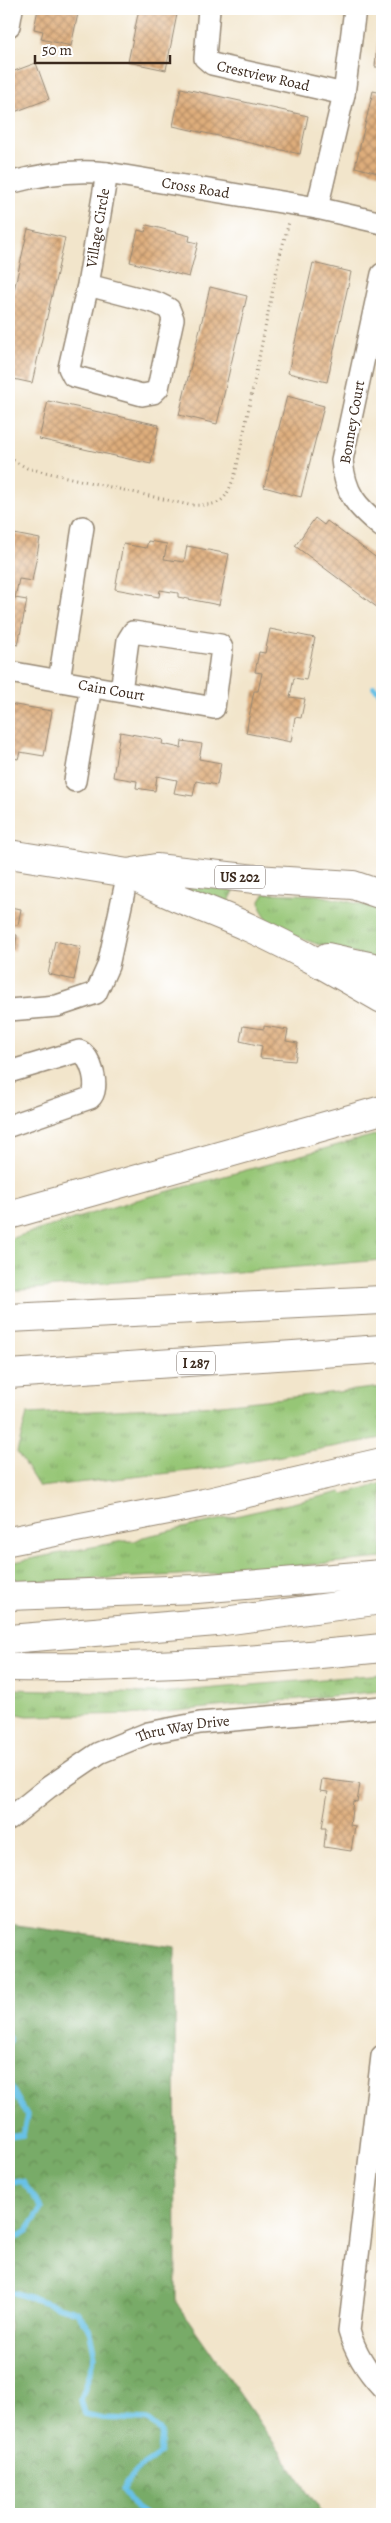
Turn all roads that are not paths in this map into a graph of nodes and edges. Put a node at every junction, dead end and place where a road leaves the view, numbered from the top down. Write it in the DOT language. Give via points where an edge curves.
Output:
graph roads {
  1 [pos="12,9"];
  2 [pos="209,9"];
  3 [pos="355,9"];
  4 [pos="9,26"];
  5 [pos="344,94"];
  6 [pos="107,172"];
  7 [pos="9,183"];
  8 [pos="317,208"];
  9 [pos="382,223"];
  10 [pos="382,274"];
  11 [pos="88,285"];
  12 [pos="83,527"];
  13 [pos="382,527"];
  14 [pos="9,672"];
  15 [pos="59,680"];
  16 [pos="90,686"];
  17 [pos="120,691"];
  18 [pos="75,781"];
  19 [pos="9,854"];
  20 [pos="128,873"];
  21 [pos="255,879"];
  22 [pos="353,885"];
  23 [pos="382,887"];
  24 [pos="382,895"];
  25 [pos="248,927"];
  26 [pos="292,948"];
  27 [pos="382,969"];
  28 [pos="382,999"];
  29 [pos="9,1010"];
  30 [pos="9,1072"];
  31 [pos="382,1110"];
  32 [pos="9,1126"];
  33 [pos="9,1215"];
  34 [pos="382,1300"];
  35 [pos="9,1318"];
  36 [pos="382,1349"];
  37 [pos="9,1374"];
  38 [pos="382,1462"];
  39 [pos="9,1541"];
  40 [pos="382,1574"];
  41 [pos="9,1596"];
  42 [pos="382,1600"];
  43 [pos="9,1639"];
  44 [pos="382,1648"];
  45 [pos="9,1667"];
  46 [pos="382,1707"];
  47 [pos="9,1819"];
  48 [pos="382,2056"];
  49 [pos="382,2387"];
  1 -- 4 [label="street"];
  2 -- 5 [label="street, Crestview Road" via="205,58 212,64"];
  3 -- 5 [label="street"];
  5 -- 8 [label="street"];
  6 -- 7 [label="street, Cross Road" via="83,170 43,174"];
  6 -- 8 [label="street, Cross Road"];
  6 -- 11 [label="street, Village Circle"];
  8 -- 9 [label="street, Cross Road"];
  10 -- 13 [label="street, Bonney Court" via="342,460 344,480 353,501"];
  11 -- 11 [label="street, Village Circle" via="69,368 73,376 142,395 153,393 158,388 173,319 169,309"];
  12 -- 15 [label="street"];
  14 -- 15 [label="street, Cain Court"];
  15 -- 16 [label="street, Cain Court"];
  16 -- 17 [label="street, Cain Court"];
  16 -- 18 [label="street"];
  17 -- 17 [label="street, Cain Court" via="214,708 223,651 220,645 133,632 128,640"];
  19 -- 20 [label="highway, US 202"];
  20 -- 21 [label="highway, US 202" via="156,868"];
  20 -- 25 [label="highway, US 202" via="152,887"];
  20 -- 29 [label="street" via="108,966 96,993 57,1006"];
  21 -- 22 [label="highway, US 202"];
  21 -- 25 [label="highway" via="244,890 240,900 240,910"];
  22 -- 23 [label="street"];
  22 -- 24 [label="highway, US 202"];
  25 -- 26 [label="highway, US 202"];
  26 -- 27 [label="highway"];
  26 -- 28 [label="highway, US 202"];
  30 -- 32 [label="street" via="79,1051 86,1057 96,1085 90,1098"];
  31 -- 33 [label="highway"];
  34 -- 35 [label="highway"];
  36 -- 37 [label="highway, I 287"];
  38 -- 39 [label="highway" via="204,1503"];
  40 -- 41 [label="highway" via="196,1590"];
  42 -- 43 [label="highway" via="216,1622"];
  44 -- 45 [label="highway" via="276,1659"];
  46 -- 47 [label="street, Thru Way Drive" via="200,1723 148,1733 99,1753 49,1786"];
  48 -- 49 [label="street" via="349,2331 362,2361"];
}
